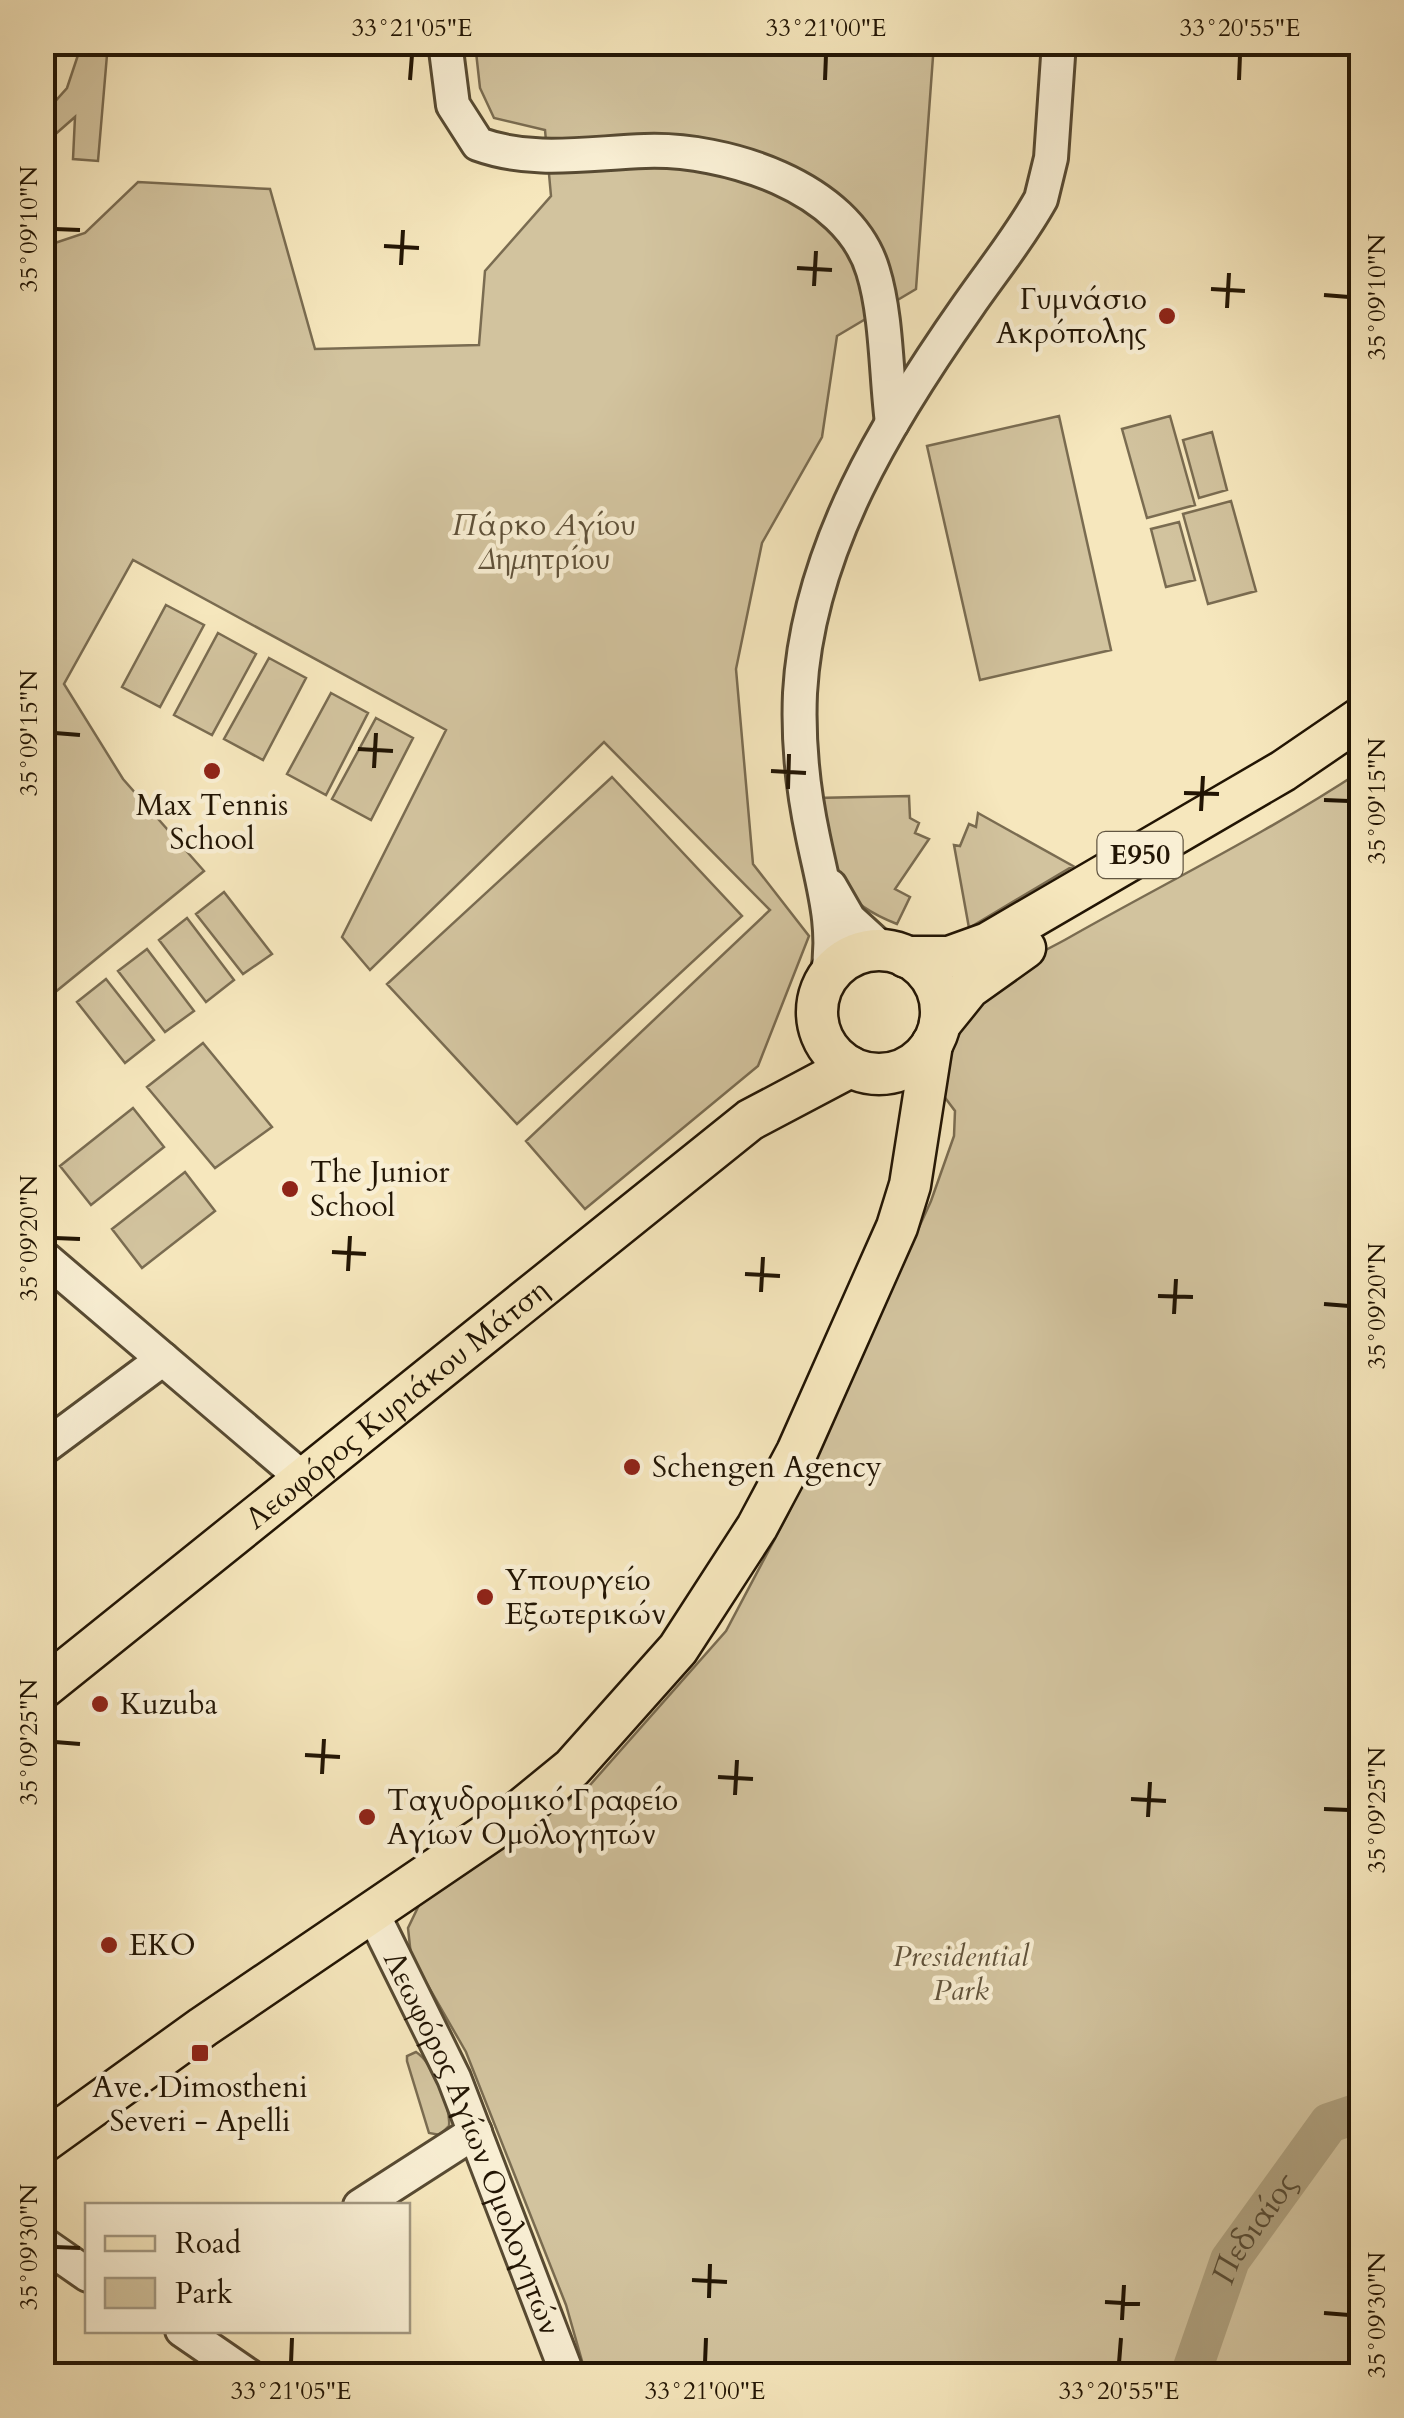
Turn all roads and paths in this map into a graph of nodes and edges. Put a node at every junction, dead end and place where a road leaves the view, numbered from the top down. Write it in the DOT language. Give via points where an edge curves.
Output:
graph roads {
  1 [pos="444,42"];
  2 [pos="1060,42"];
  3 [pos="892,423"];
  4 [pos="1362,717"];
  5 [pos="1362,748"];
  6 [pos="818,859"];
  7 [pos="895,954"];
  8 [pos="827,979"];
  9 [pos="818,1018"];
  10 [pos="936,1034"];
  11 [pos="858,1070"];
  12 [pos="750,1120"];
  13 [pos="914,1156"];
  14 [pos="42,1256"];
  15 [pos="163,1359"];
  16 [pos="42,1450"];
  17 [pos="306,1481"];
  18 [pos="42,1689"];
  19 [pos="374,1914"];
  20 [pos="475,2132"];
  21 [pos="42,2142"];
  22 [pos="365,2203"];
  23 [pos="42,2243"];
  24 [pos="85,2273"];
  25 [pos="186,2333"];
  26 [pos="249,2376"];
  27 [pos="568,2376"];
  1 -- 3 [label="street" via="453,105 478,144 530,157 677,150 724,156 847,222 874,272"];
  2 -- 3 [label="street" via="1051,158 1041,198"];
  3 -- 6 [label="street" via="832,546 802,669 802,763"];
  4 -- 7 [label="main road, E950" via="1284,771 988,942 950,957"];
  5 -- 10 [label="main road, E950" via="1005,960 969,988"];
  6 -- 7 [label="street" via="850,919"];
  6 -- 8 [label="street" via="832,930"];
  7 -- 8 [label="main road" via="852,957"];
  7 -- 10 [label="main road" via="924,970 937,990"];
  8 -- 9 [label="main road"];
  9 -- 11 [label="main road" via="831,1052"];
  9 -- 12 [label="main road, Λεωφόρος Κυριάκου Μάτση"];
  10 -- 11 [label="main road" via="907,1067"];
  10 -- 13 [label="main road"];
  11 -- 12 [label="main road, Λεωφόρος Κυριάκου Μάτση"];
  11 -- 13 [label="main road" via="892,1108"];
  12 -- 17 [label="main road, Λεωφόρος Κυριάκου Μάτση"];
  13 -- 19 [label="main road" via="896,1227 797,1452 689,1634 556,1782"];
  14 -- 15 [label="street"];
  15 -- 16 [label="street"];
  15 -- 17 [label="street"];
  17 -- 18 [label="main road, Λεωφόρος Κυριάκου Μάτση"];
  19 -- 20 [label="street, Λεωφόρος Αγίων Ομολογητών" via="426,2014"];
  19 -- 21 [label="main road" via="202,2026"];
  20 -- 22 [label="street"];
  20 -- 27 [label="street, Λεωφόρος Αγίων Ομολογητών"];
  23 -- 24 [label="street"];
  25 -- 26 [label="street"];
}
